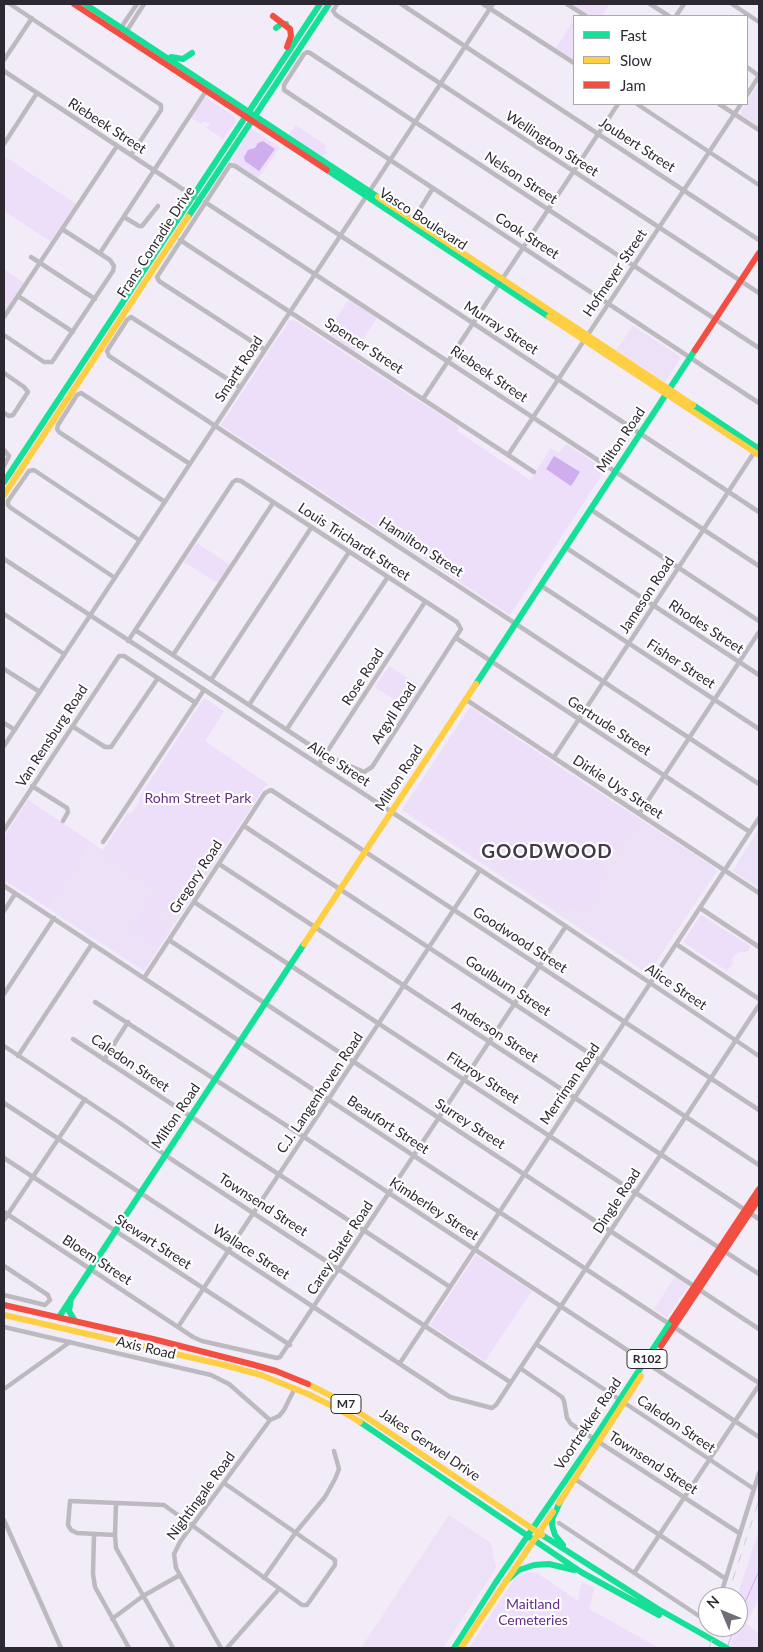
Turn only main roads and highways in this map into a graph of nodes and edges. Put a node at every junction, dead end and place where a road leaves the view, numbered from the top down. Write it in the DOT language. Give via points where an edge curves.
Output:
graph roads {
  1 [pos="74,4"];
  2 [pos="85,4"];
  3 [pos="320,4"];
  4 [pos="329,4"];
  5 [pos="273,16"];
  6 [pos="286,24"];
  7 [pos="276,28"];
  8 [pos="122,32"];
  9 [pos="192,53"];
  10 [pos="165,55"];
  11 [pos="281,62"];
  12 [pos="246,114"];
  13 [pos="253,118"];
  14 [pos="199,199"];
  15 [pos="759,253"];
  16 [pos="667,392"];
  17 [pos="758,450"];
  18 [pos="4,482"];
  19 [pos="4,495"];
  20 [pos="759,1189"];
  21 [pos="759,1199"];
  22 [pos="748,1211"];
  23 [pos="71,1298"];
  24 [pos="4,1305"];
  25 [pos="5,1315"];
  26 [pos="59,1317"];
  27 [pos="75,1321"];
  28 [pos="141,1347"];
  29 [pos="219,1355"];
  30 [pos="311,1385"];
  31 [pos="295,1388"];
  32 [pos="597,1440"];
  33 [pos="561,1500"];
  34 [pos="532,1528"];
  35 [pos="539,1533"];
  36 [pos="527,1537"];
  37 [pos="534,1541"];
  38 [pos="569,1552"];
  39 [pos="581,1572"];
  40 [pos="506,1581"];
  41 [pos="656,1611"];
  42 [pos="454,1648"];
  43 [pos="462,1648"];
  44 [pos="717,1648"];
  45 [pos="727,1648"];
  1 -- 8 [label="main road, Vasco Boulevard"];
  2 -- 8 [label="main road, Vasco Boulevard"];
  3 -- 11 [label="main road, Frans Conradie Drive"];
  4 -- 13 [label="main road, Frans Conradie Drive"];
  5 -- 6 [label="main road"];
  6 -- 7 [label="main road"];
  6 -- 11 [label="main road" via="292,34"];
  8 -- 10 [label="main road, Vasco Boulevard"];
  8 -- 12 [label="main road, Vasco Boulevard" via="206,91"];
  9 -- 10 [label="main road" via="182,59"];
  10 -- 12 [label="main road, Vasco Boulevard"];
  11 -- 12 [label="main road, Frans Conradie Drive"];
  12 -- 13 [label="main road, Vasco Boulevard"];
  12 -- 14 [label="main road, Frans Conradie Drive"];
  13 -- 14 [label="main road, Frans Conradie Drive"];
  13 -- 16 [label="main road, Vasco Boulevard"];
  14 -- 18 [label="main road, Frans Conradie Drive"];
  14 -- 19 [label="main road, Frans Conradie Drive"];
  15 -- 16 [label="main road, Milton Road"];
  16 -- 17 [label="main road, Vasco Boulevard"];
  16 -- 23 [label="main road, Milton Road"];
  20 -- 22 [label="main road, Voortrekker Road / R102"];
  21 -- 22 [label="main road, Voortrekker Road / R102"];
  22 -- 32 [label="main road, Voortrekker Road / R102"];
  23 -- 26 [label="main road, Milton Road"];
  23 -- 27 [label="main road" via="70,1311"];
  24 -- 26 [label="main road, Jakes Gerwel Drive / M7"];
  25 -- 26 [label="main road" via="52,1322"];
  25 -- 28 [label="main road, Jakes Gerwel Drive / M7"];
  26 -- 27 [label="main road, Jakes Gerwel Drive / M7"];
  26 -- 28 [label="main road" via="65,1325 130,1341"];
  27 -- 29 [label="main road, Jakes Gerwel Drive / M7"];
  28 -- 31 [label="main road, Jakes Gerwel Drive / M7" via="224,1365"];
  29 -- 30 [label="main road, Jakes Gerwel Drive / M7"];
  29 -- 31 [label="main road" via="232,1364 286,1380"];
  30 -- 31 [label="main road"];
  30 -- 34 [label="main road, Jakes Gerwel Drive / M7" via="345,1403"];
  31 -- 36 [label="main road, Jakes Gerwel Drive / M7" via="358,1421"];
  32 -- 33 [label="main road, Voortrekker Road / R102"];
  32 -- 34 [label="main road, Voortrekker Road / R102"];
  33 -- 35 [label="main road, Voortrekker Road / R102"];
  33 -- 38 [label="main road" via="552,1519 552,1528"];
  34 -- 35 [label="main road, Jakes Gerwel Drive / M7"];
  34 -- 36 [label="main road, Voortrekker Road / R102"];
  35 -- 37 [label="main road, Voortrekker Road / R102"];
  35 -- 38 [label="main road, Jakes Gerwel Drive / M7"];
  36 -- 37 [label="main road, Jakes Gerwel Drive / M7"];
  36 -- 42 [label="main road, Voortrekker Road / R102"];
  37 -- 39 [label="main road, Jakes Gerwel Drive / M7"];
  37 -- 40 [label="main road, Voortrekker Road / R102"];
  38 -- 41 [label="main road, Jakes Gerwel Drive / M7"];
  39 -- 40 [label="main road" via="536,1564 522,1569"];
  39 -- 41 [label="main road, Jakes Gerwel Drive / M7"];
  40 -- 43 [label="main road, Voortrekker Road / R102"];
  41 -- 44 [label="main road, Jakes Gerwel Drive / M7"];
  41 -- 45 [label="main road, Jakes Gerwel Drive / M7"];
}
